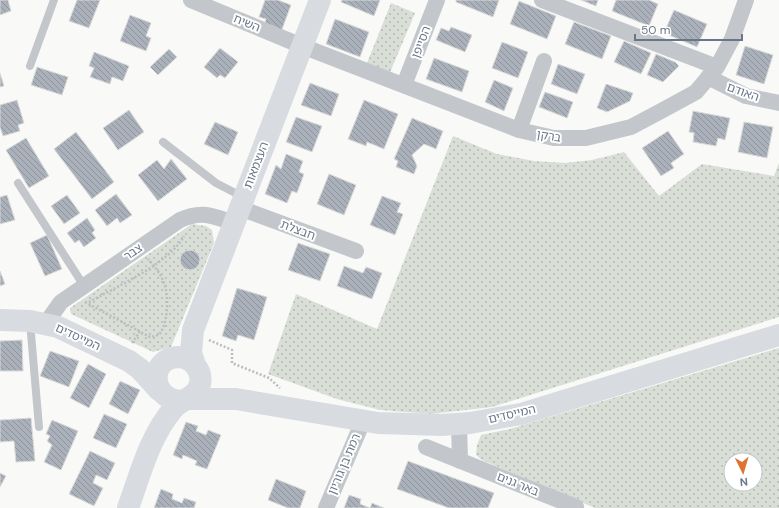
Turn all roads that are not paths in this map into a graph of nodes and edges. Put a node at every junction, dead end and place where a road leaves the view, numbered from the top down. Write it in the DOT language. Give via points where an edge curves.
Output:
graph roads {
  1 [pos="54,0"];
  2 [pos="191,0"];
  3 [pos="320,0"];
  4 [pos="437,0"];
  5 [pos="542,0"];
  6 [pos="746,0"];
  7 [pos="302,46"];
  8 [pos="544,61"];
  9 [pos="30,66"];
  10 [pos="713,72"];
  11 [pos="404,85"];
  12 [pos="779,103"];
  13 [pos="519,130"];
  14 [pos="163,142"];
  15 [pos="18,183"];
  16 [pos="239,209"];
  17 [pos="356,251"];
  18 [pos="77,291"];
  19 [pos="0,320"];
  20 [pos="38,322"];
  21 [pos="193,332"];
  22 [pos="779,335"];
  23 [pos="168,361"];
  24 [pos="129,362"];
  25 [pos="198,371"];
  26 [pos="173,396"];
  27 [pos="236,399"];
  28 [pos="363,421"];
  29 [pos="459,424"];
  30 [pos="39,427"];
  31 [pos="426,447"];
  32 [pos="460,461"];
  33 [pos="576,507"];
  34 [pos="128,508"];
  35 [pos="326,508"];
  1 -- 9 [label="lane"];
  2 -- 7 [label="street, השיח"];
  3 -- 7 [label="street, העצמאות"];
  4 -- 11 [label="street, הסייפן"];
  5 -- 10 [label="street, האודם"];
  6 -- 10 [label="street, ברקן" via="732,39"];
  7 -- 11 [label="street, ברקן"];
  7 -- 16 [label="street, העצמאות"];
  8 -- 13 [label="street"];
  10 -- 12 [label="street, האודם" via="746,96"];
  10 -- 13 [label="street, ברקן" via="696,92 631,127 586,138 554,138"];
  11 -- 13 [label="street, ברקן"];
  14 -- 16 [label="lane" via="216,183"];
  15 -- 18 [label="lane"];
  16 -- 17 [label="street, חבצלת"];
  16 -- 18 [label="street, צבר" via="186,217"];
  16 -- 21 [label="street, העצמאות"];
  18 -- 20 [label="street, צבר"];
  19 -- 20 [label="street, המייסדים"];
  20 -- 24 [label="street, המייסדים" via="68,332"];
  20 -- 30 [label="lane"];
  21 -- 23 [label="street, העצמאות" via="177,354"];
  21 -- 25 [label="street, העצמאות" via="191,353"];
  22 -- 29 [label="street, המייסדים" via="521,414"];
  23 -- 24 [label="street, המייסדים" via="152,364"];
  23 -- 25 [label="street" via="185,358"];
  23 -- 26 [label="street" via="156,378"];
  24 -- 26 [label="street, המייסדים"];
  25 -- 26 [label="street" via="198,389"];
  25 -- 27 [label="street, המייסדים" via="221,392"];
  26 -- 27 [label="street, המייסדים"];
  26 -- 34 [label="street" via="166,419 151,448"];
  27 -- 28 [label="street, המייסדים"];
  28 -- 29 [label="street, המייסדים" via="409,425"];
  28 -- 35 [label="street, רמת בן גוריון"];
  29 -- 32 [label="street"];
  31 -- 32 [label="street, באר גנים"];
  32 -- 33 [label="street, באר גנים"];
}
